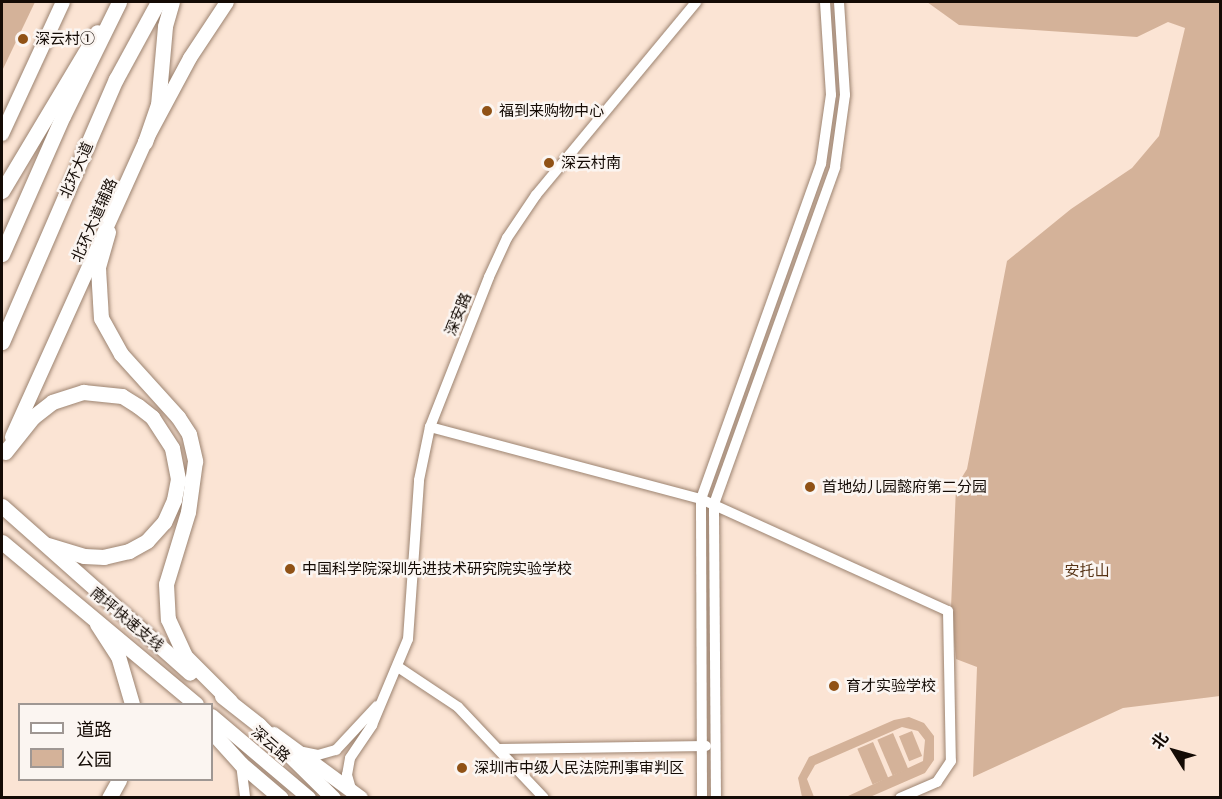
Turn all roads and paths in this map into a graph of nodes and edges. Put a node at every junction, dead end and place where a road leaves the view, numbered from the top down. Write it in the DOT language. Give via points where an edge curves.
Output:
graph roads {
  1 [pos="63,2"];
  2 [pos="158,2"];
  3 [pos="172,2"];
  4 [pos="227,2"];
  5 [pos="696,2"];
  6 [pos="825,2"];
  7 [pos="839,2"];
  8 [pos="118,5"];
  9 [pos="2,134"];
  10 [pos="146,142"];
  11 [pos="2,191"];
  12 [pos="108,232"];
  13 [pos="2,254"];
  14 [pos="2,342"];
  15 [pos="430,427"];
  16 [pos="3,455"];
  17 [pos="701,499"];
  18 [pos="714,504"];
  19 [pos="2,506"];
  20 [pos="2,543"];
  21 [pos="42,543"];
  22 [pos="91,614"];
  23 [pos="398,668"];
  24 [pos="385,697"];
  25 [pos="230,701"];
  26 [pos="131,703"];
  27 [pos="194,703"];
  28 [pos="213,717"];
  29 [pos="259,725"];
  30 [pos="213,733"];
  31 [pos="701,746"];
  32 [pos="716,746"];
  33 [pos="499,749"];
  34 [pos="303,752"];
  35 [pos="241,764"];
  36 [pos="118,781"];
  37 [pos="356,793"];
  38 [pos="109,798"];
  39 [pos="245,798"];
  40 [pos="281,798"];
  41 [pos="309,798"];
  42 [pos="333,798"];
  43 [pos="544,798"];
  44 [pos="702,798"];
  45 [pos="716,798"];
  46 [pos="900,798"];
  1 -- 9 [label="main road"];
  2 -- 14 [label="highway, 北环大道" via="116,79"];
  3 -- 10 [label="highway" via="165,26 158,105"];
  4 -- 10 [label="main road, 北环大道辅路" via="190,58"];
  5 -- 15 [label="street, 深安路" via="519,220 489,277"];
  6 -- 17 [label="street" via="831,94 821,164"];
  7 -- 18 [label="street" via="846,95 835,168"];
  8 -- 11 [label="highway" via="85,46"];
  8 -- 13 [label="highway"];
  10 -- 12 [label="main road, 北环大道辅路"];
  12 -- 16 [label="main road, 北环大道辅路"];
  12 -- 25 [label="highway" via="98,268 101,318 121,354 178,417 189,434 195,461 188,512 166,584 168,619 185,656"];
  15 -- 17 [label="street"];
  15 -- 23 [label="street, 深安路" via="419,480 409,634"];
  16 -- 21 [label="highway" via="33,417 52,402 83,392 122,396 138,406 152,417 172,448 178,479 174,500 164,522 147,541 105,557 84,556"];
  17 -- 18 [label="street"];
  17 -- 31 [label="street"];
  18 -- 32 [label="street"];
  18 -- 46 [label="street" via="948,611 951,761 936,782"];
  19 -- 21 [label="highway, 南坪快速支线"];
  20 -- 22 [label="highway, 南坪快速支线"];
  21 -- 25 [label="highway, 南坪快速支线" via="198,679"];
  22 -- 26 [label="highway" via="118,656"];
  22 -- 27 [label="highway, 南坪快速支线"];
  23 -- 24 [label="street, 深安路"];
  23 -- 33 [label="street" via="458,706"];
  24 -- 34 [label="street" via="336,750 318,755"];
  24 -- 37 [label="street" via="350,758 347,775"];
  25 -- 29 [label="highway, 南坪快速支线"];
  28 -- 41 [label="main road, 深云路"];
  29 -- 34 [label="main road, 深云路"];
  29 -- 42 [label="highway, 南坪快速支线"];
  30 -- 35 [label="highway"];
  31 -- 32 [label="street"];
  31 -- 33 [label="street"];
  31 -- 44 [label="street"];
  32 -- 45 [label="street"];
  33 -- 43 [label="street"];
  34 -- 37 [label="main road, 深云路"];
  35 -- 39 [label="street"];
  35 -- 40 [label="highway"];
  36 -- 38 [label="highway"];
}
